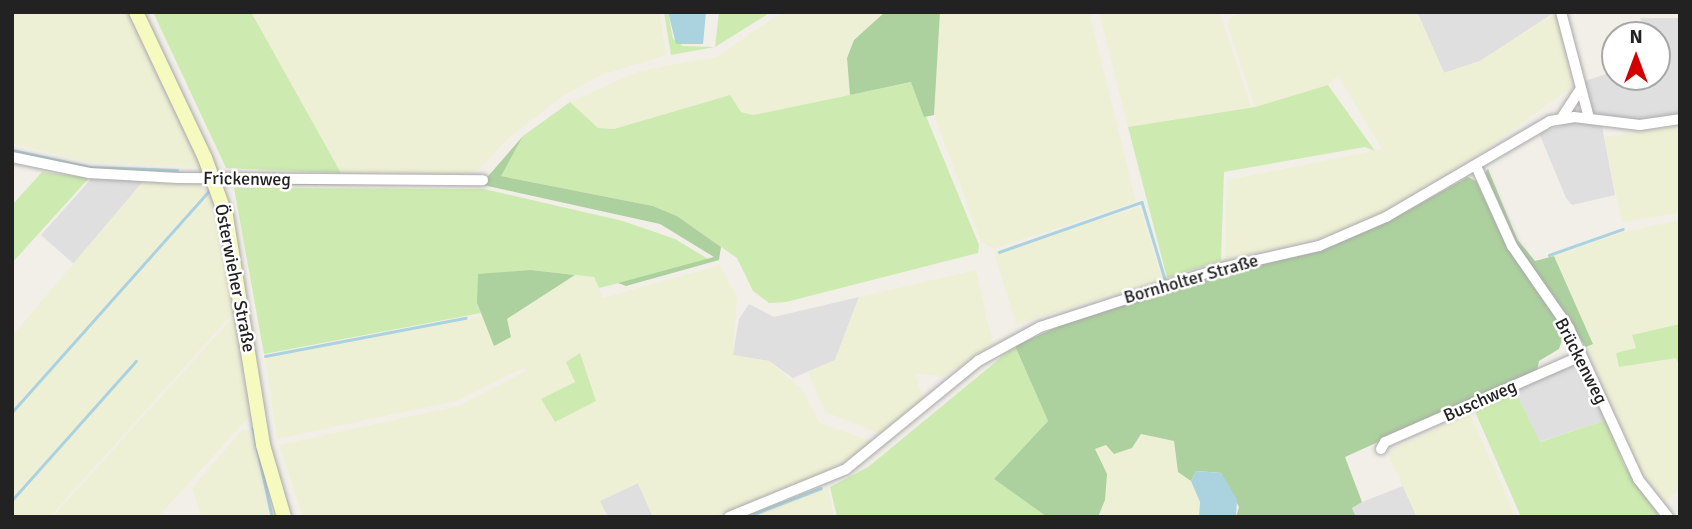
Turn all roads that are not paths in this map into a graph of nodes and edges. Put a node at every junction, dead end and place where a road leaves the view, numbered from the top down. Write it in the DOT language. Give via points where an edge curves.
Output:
graph roads {
  1 [pos="136,12"];
  2 [pos="1562,12"];
  3 [pos="1580,90"];
  4 [pos="1589,118"];
  5 [pos="1562,119"];
  6 [pos="1680,119"];
  7 [pos="12,157"];
  8 [pos="1476,166"];
  9 [pos="214,178"];
  10 [pos="483,180"];
  11 [pos="1581,356"];
  12 [pos="1381,449"];
  13 [pos="284,517"];
  14 [pos="729,517"];
  15 [pos="1668,517"];
  1 -- 9 [label="street, Österwieher Straße"];
  2 -- 3 [label="street"];
  3 -- 4 [label="street"];
  3 -- 5 [label="street"];
  4 -- 5 [label="street, Bornholter Straße"];
  4 -- 6 [label="street, Bornholter Straße" via="1618,125"];
  5 -- 8 [label="street, Bornholter Straße"];
  7 -- 9 [label="street, Frickenweg" via="89,173"];
  8 -- 11 [label="street, Brückenweg" via="1512,246 1569,328"];
  8 -- 14 [label="street, Bornholter Straße" via="1386,217 1319,246 1218,269 1040,327 978,361 846,469"];
  9 -- 10 [label="street, Frickenweg"];
  9 -- 13 [label="street, Österwieher Straße" via="229,234 263,445"];
  11 -- 12 [label="street, Buschweg" via="1385,442"];
  11 -- 15 [label="street, Brückenweg" via="1637,479"];
}
